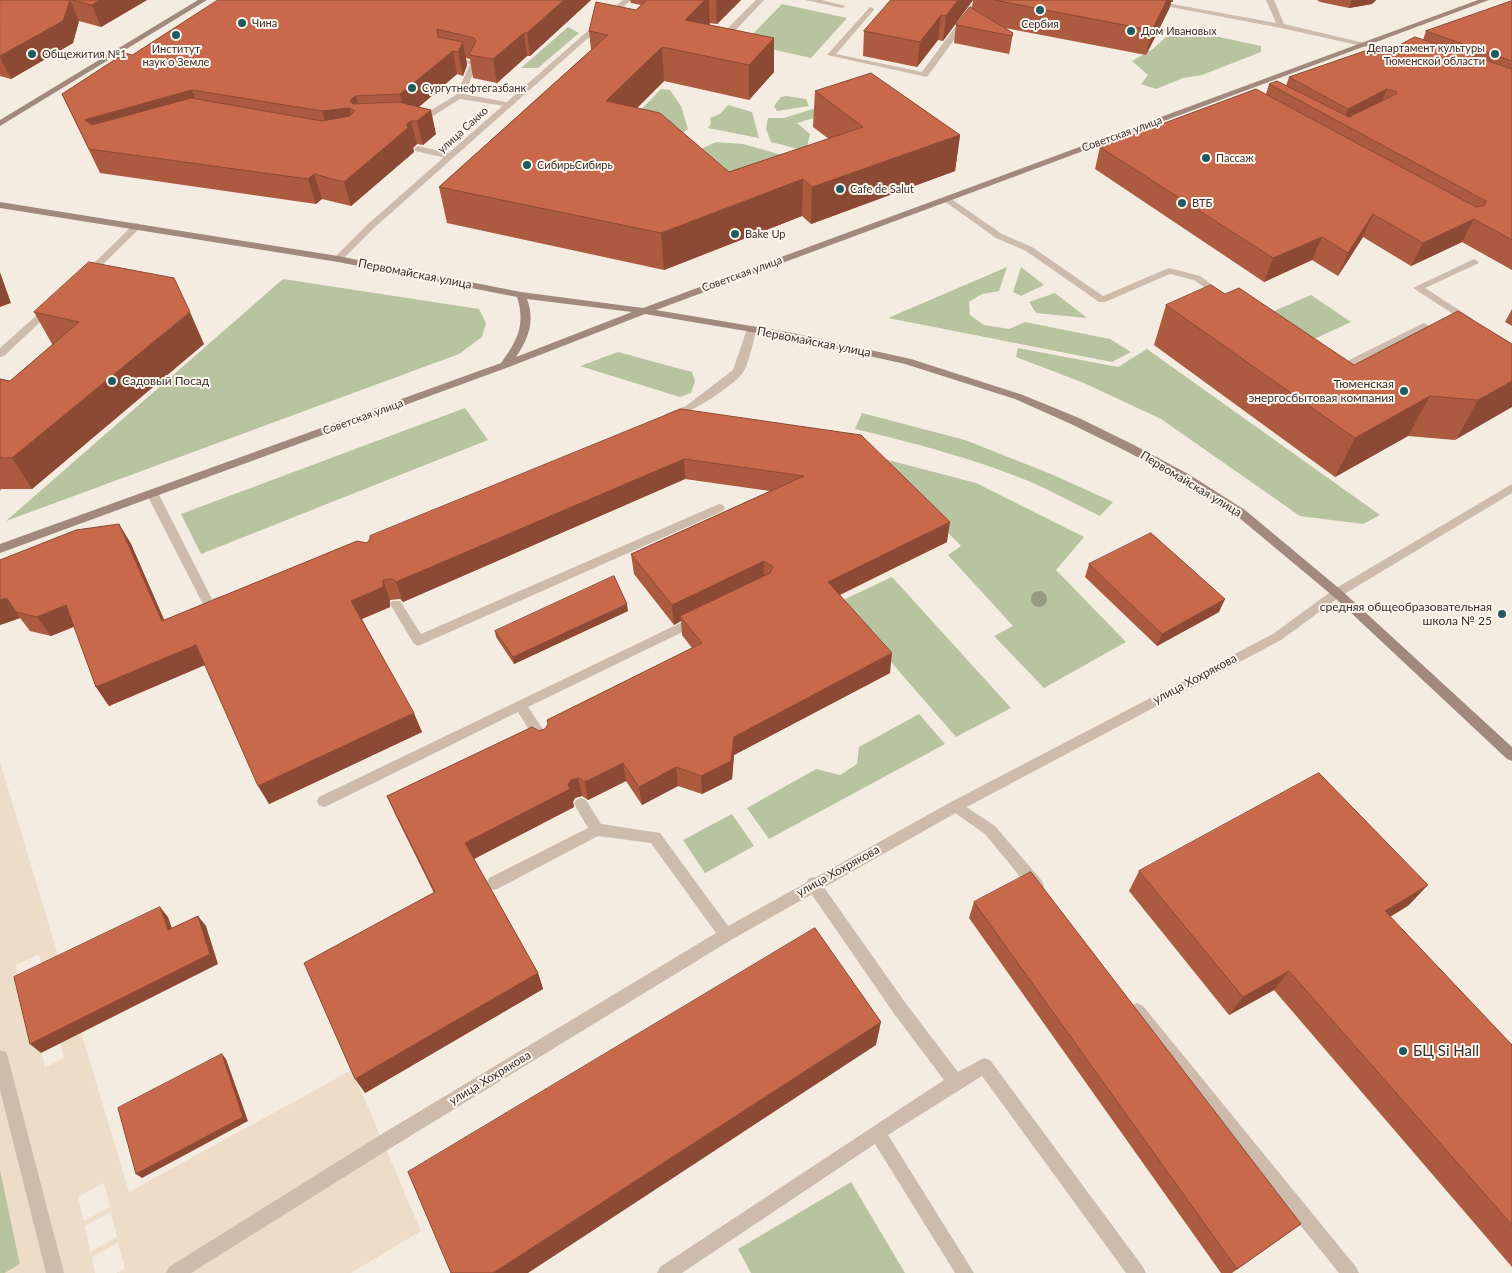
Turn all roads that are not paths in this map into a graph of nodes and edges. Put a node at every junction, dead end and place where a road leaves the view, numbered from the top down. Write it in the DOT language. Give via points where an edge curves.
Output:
graph roads {
  1 [pos="203,0"];
  2 [pos="627,0"];
  3 [pos="760,0"];
  4 [pos="809,0"];
  5 [pos="979,0"];
  6 [pos="1138,0"];
  7 [pos="1270,0"];
  8 [pos="1485,0"];
  9 [pos="842,6"];
  10 [pos="617,9"];
  11 [pos="870,9"];
  12 [pos="626,11"];
  13 [pos="1281,26"];
  14 [pos="712,28"];
  15 [pos="1365,44"];
  16 [pos="446,56"];
  17 [pos="1412,56"];
  18 [pos="1249,87"];
  19 [pos="1229,94"];
  20 [pos="1261,94"];
  21 [pos="459,96"];
  22 [pos="1242,101"];
  23 [pos="508,105"];
  24 [pos="410,121"];
  25 [pos="0,124"];
  26 [pos="418,149"];
  27 [pos="450,156"];
  28 [pos="947,199"];
  29 [pos="0,205"];
  30 [pos="137,226"];
  31 [pos="338,259"];
  32 [pos="1474,262"];
  33 [pos="80,281"];
  34 [pos="521,296"];
  35 [pos="61,298"];
  36 [pos="1232,303"];
  37 [pos="644,311"];
  38 [pos="1424,326"];
  39 [pos="1481,328"];
  40 [pos="752,329"];
  41 [pos="0,354"];
  42 [pos="505,365"];
  43 [pos="1321,367"];
  44 [pos="654,422"];
  45 [pos="1512,488"];
  46 [pos="152,493"];
  47 [pos="719,508"];
  48 [pos="0,549"];
  49 [pos="1337,593"];
  50 [pos="236,594"];
  51 [pos="396,604"];
  52 [pos="712,613"];
  53 [pos="520,705"];
  54 [pos="544,742"];
  55 [pos="1512,755"];
  56 [pos="324,800"];
  57 [pos="581,804"];
  58 [pos="956,806"];
  59 [pos="597,830"];
  60 [pos="494,883"];
  61 [pos="813,884"];
  62 [pos="1048,900"];
  63 [pos="726,935"];
  64 [pos="1130,1001"];
  65 [pos="0,1058"];
  66 [pos="956,1082"];
  67 [pos="876,1133"];
  68 [pos="55,1273"];
  69 [pos="175,1273"];
  70 [pos="666,1273"];
  71 [pos="964,1273"];
  72 [pos="1137,1273"];
  73 [pos="1350,1273"];
  1 -- 25 [label="street"];
  2 -- 10 [label="street, улица Сакко"];
  3 -- 14 [label="street" via="730,32"];
  4 -- 9 [label="street"];
  5 -- 11 [label="street" via="924,75 831,55"];
  6 -- 13 [label="street"];
  7 -- 13 [label="street"];
  8 -- 15 [label="street, Советская улица"];
  10 -- 12 [label="street"];
  10 -- 23 [label="street, улица Сакко"];
  13 -- 15 [label="street"];
  15 -- 17 [label="street"];
  15 -- 18 [label="street, Советская улица"];
  16 -- 21 [label="street" via="474,63"];
  18 -- 19 [label="street, Советская улица"];
  18 -- 20 [label="street"];
  19 -- 22 [label="street"];
  19 -- 28 [label="street, Советская улица"];
  21 -- 23 [label="street"];
  21 -- 24 [label="street" via="420,121"];
  23 -- 27 [label="street, улица Сакко"];
  26 -- 27 [label="street"];
  27 -- 31 [label="street, улица Сакко"];
  28 -- 36 [label="street" via="999,236 1030,249 1102,300 1169,272 1197,278"];
  28 -- 37 [label="street, Советская улица"];
  29 -- 30 [label="street, Первомайская улица"];
  30 -- 31 [label="street, Первомайская улица"];
  30 -- 33 [label="street"];
  31 -- 34 [label="street, Первомайская улица"];
  32 -- 39 [label="street" via="1418,288"];
  34 -- 37 [label="street, Первомайская улица"];
  34 -- 42 [label="street" via="526,307 527,324 521,345"];
  35 -- 41 [label="street"];
  37 -- 40 [label="street, Первомайская улица"];
  37 -- 42 [label="street, Советская улица"];
  38 -- 43 [label="street" via="1329,372"];
  40 -- 44 [label="street" via="738,372 690,408"];
  40 -- 49 [label="street, Первомайская улица" via="907,361 1000,391 1075,421 1186,478 1241,513"];
  42 -- 46 [label="street, Советская улица"];
  45 -- 49 [label="street, улица Хохрякова"];
  46 -- 48 [label="street, Советская улица"];
  46 -- 50 [label="street" via="209,605"];
  47 -- 51 [label="street" via="418,641"];
  49 -- 55 [label="street, Первомайская улица"];
  49 -- 58 [label="street, улица Хохрякова" via="1277,637"];
  52 -- 53 [label="street"];
  53 -- 54 [label="street"];
  53 -- 56 [label="street"];
  57 -- 59 [label="street"];
  58 -- 61 [label="street, улица Хохрякова"];
  58 -- 62 [label="street" via="990,830"];
  59 -- 60 [label="street"];
  59 -- 63 [label="street" via="656,837"];
  61 -- 63 [label="street, улица Хохрякова"];
  61 -- 66 [label="street"];
  63 -- 69 [label="street, улица Хохрякова"];
  64 -- 73 [label="street"];
  65 -- 68 [label="street"];
  66 -- 67 [label="street"];
  66 -- 72 [label="street" via="984,1066"];
  67 -- 70 [label="street"];
  67 -- 71 [label="street"];
}
